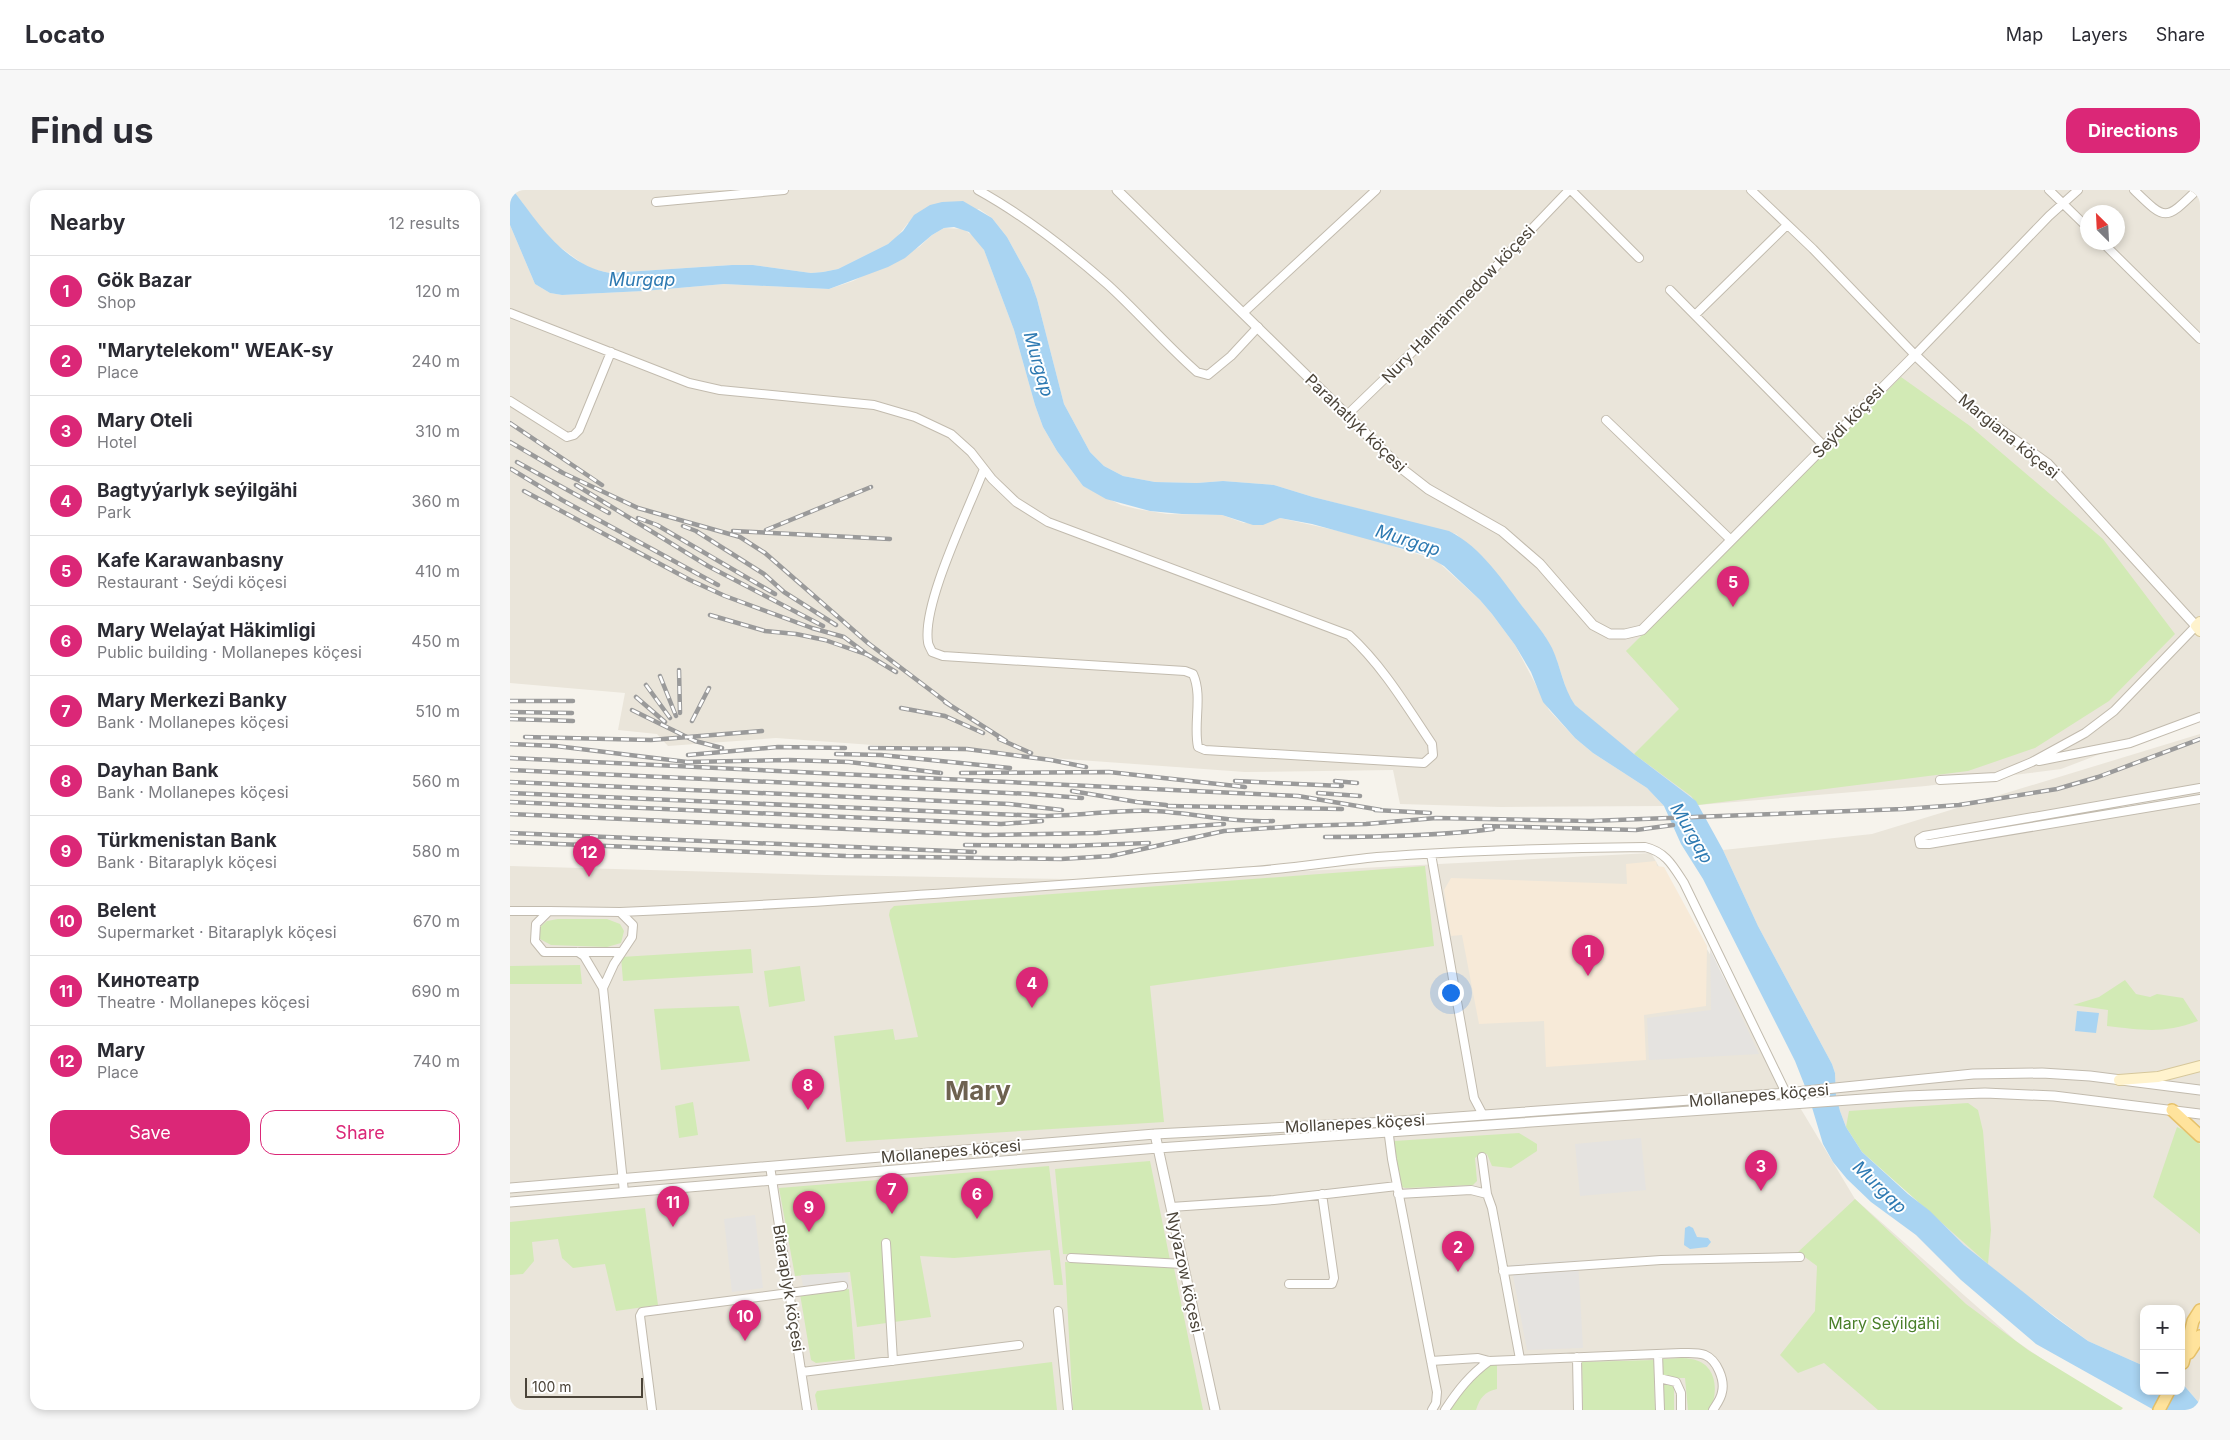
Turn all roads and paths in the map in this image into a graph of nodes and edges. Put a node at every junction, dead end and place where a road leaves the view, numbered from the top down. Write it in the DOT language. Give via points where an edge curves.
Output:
graph roads {
  1 [pos="784,190"];
  2 [pos="978,190"];
  3 [pos="1118,190"];
  4 [pos="1376,190"];
  5 [pos="1570,190"];
  6 [pos="1751,190"];
  7 [pos="2049,190"];
  8 [pos="2078,190"];
  9 [pos="2134,190"];
  10 [pos="2197,190"];
  11 [pos="759,191"];
  12 [pos="656,202"];
  13 [pos="2064,204"];
  14 [pos="2080,220"];
  15 [pos="1787,225"];
  16 [pos="2110,250"];
  17 [pos="1639,258"];
  18 [pos="1670,290"];
  19 [pos="510,313"];
  20 [pos="1243,313"];
  21 [pos="1695,315"];
  22 [pos="1258,327"];
  23 [pos="2198,335"];
  24 [pos="611,352"];
  25 [pos="1915,355"];
  26 [pos="510,401"];
  27 [pos="1346,416"];
  28 [pos="1606,420"];
  29 [pos="1824,446"];
  30 [pos="984,469"];
  31 [pos="1731,540"];
  32 [pos="2199,626"];
  33 [pos="1610,634"];
  34 [pos="2200,717"];
  35 [pos="2032,762"];
  36 [pos="1940,780"];
  37 [pos="2200,788"];
  38 [pos="2200,799"];
  39 [pos="2114,803"];
  40 [pos="2116,812"];
  41 [pos="1431,854"];
  42 [pos="510,910"];
  43 [pos="549,911"];
  44 [pos="620,912"];
  45 [pos="578,952"];
  46 [pos="622,952"];
  47 [pos="603,988"];
  48 [pos="2200,1066"];
  49 [pos="2119,1080"];
  50 [pos="1905,1082"];
  51 [pos="2200,1090"];
  52 [pos="1786,1093"];
  53 [pos="1906,1096"];
  54 [pos="2172,1110"];
  55 [pos="2200,1114"];
  56 [pos="1483,1115"];
  57 [pos="1387,1122"];
  58 [pos="1388,1132"];
  59 [pos="1155,1134"];
  60 [pos="2200,1136"];
  61 [pos="1158,1148"];
  62 [pos="1482,1158"];
  63 [pos="770,1166"];
  64 [pos="623,1179"];
  65 [pos="772,1181"];
  66 [pos="510,1188"];
  67 [pos="1398,1190"];
  68 [pos="624,1192"];
  69 [pos="1322,1194"];
  70 [pos="1487,1194"];
  71 [pos="510,1202"];
  72 [pos="1171,1207"];
  73 [pos="886,1243"];
  74 [pos="1800,1257"];
  75 [pos="1071,1258"];
  76 [pos="1183,1264"];
  77 [pos="1503,1270"];
  78 [pos="1290,1284"];
  79 [pos="843,1286"];
  80 [pos="790,1291"];
  81 [pos="2200,1310"];
  82 [pos="1058,1312"];
  83 [pos="2200,1336"];
  84 [pos="1019,1345"];
  85 [pos="2185,1353"];
  86 [pos="1658,1354"];
  87 [pos="1577,1357"];
  88 [pos="1520,1359"];
  89 [pos="2185,1359"];
  90 [pos="893,1361"];
  91 [pos="1431,1361"];
  92 [pos="1489,1361"];
  93 [pos="802,1372"];
  94 [pos="1659,1378"];
  95 [pos="2167,1395"];
  96 [pos="652,1410"];
  97 [pos="807,1410"];
  98 [pos="1068,1410"];
  99 [pos="1215,1410"];
  100 [pos="1432,1410"];
  101 [pos="1445,1410"];
  102 [pos="1578,1410"];
  103 [pos="1660,1410"];
  104 [pos="1681,1410"];
  105 [pos="1712,1410"];
  106 [pos="2159,1410"];
  1 -- 11 [label="street"];
  2 -- 22 [label="street" via="1016,212 1108,285 1196,372 1208,375"];
  3 -- 20 [label="street, Parahatlyk köçesi"];
  4 -- 20 [label="street"];
  5 -- 17 [label="street"];
  5 -- 27 [label="street, Nury Halmämmedow köçesi" via="1437,328"];
  6 -- 15 [label="street, Margiana köçesi"];
  7 -- 13 [label="street"];
  8 -- 13 [label="street, Seýdi köçesi"];
  9 -- 10 [label="street" via="2156,212 2165,213 2174,212"];
  11 -- 12 [label="street"];
  13 -- 14 [label="street"];
  13 -- 25 [label="street, Seýdi köçesi"];
  15 -- 21 [label="street"];
  15 -- 25 [label="street, Margiana köçesi"];
  16 -- 23 [label="street"];
  18 -- 21 [label="street"];
  19 -- 24 [label="street"];
  20 -- 22 [label="street, Parahatlyk köçesi"];
  21 -- 29 [label="street"];
  22 -- 27 [label="street, Parahatlyk köçesi"];
  24 -- 26 [label="street" via="579,430 574,435 567,437"];
  24 -- 30 [label="street" via="689,383 720,390 874,405 915,416 951,434"];
  25 -- 29 [label="street, Seýdi köçesi"];
  25 -- 32 [label="street, Margiana köçesi" via="1972,409 2048,464"];
  27 -- 33 [label="street, Parahatlyk köçesi" via="1428,489 1502,531 1540,564 1593,625"];
  28 -- 31 [label="street"];
  29 -- 31 [label="street, Seýdi köçesi"];
  30 -- 30 [label="street" via="1016,502 1048,522 1349,635 1385,675 1432,744 1433,755 1424,763 1205,750 1198,747 1196,737 1197,683 1193,674 1185,671 943,656 932,652 928,643 929,619 938,586"];
  31 -- 33 [label="street, Seýdi köçesi" via="1642,630"];
  32 -- 35 [label="street" via="2114,712 2085,733"];
  34 -- 35 [label="street" via="2130,744"];
  35 -- 36 [label="street" via="1996,776"];
  37 -- 39 [label="street"];
  38 -- 40 [label="street"];
  39 -- 40 [label="street"];
  39 -- 40 [label="street" via="1919,839 1920,844"];
  41 -- 44 [label="street" via="875,900"];
  41 -- 52 [label="street" via="1645,847 1665,856 1684,884"];
  41 -- 56 [label="street" via="1474,1098"];
  42 -- 43 [label="street"];
  43 -- 44 [label="street"];
  43 -- 45 [label="street" via="536,924 536,941 544,952"];
  44 -- 46 [label="street" via="633,926 632,937"];
  45 -- 46 [label="street"];
  45 -- 47 [label="street" via="584,956"];
  46 -- 47 [label="street"];
  47 -- 64 [label="street"];
  48 -- 49 [label="main road" via="2158,1077"];
  49 -- 50 [label="street, Mollanepes köçesi" via="2042,1073 1973,1074"];
  49 -- 51 [label="street, Mollanepes köçesi"];
  50 -- 52 [label="street, Mollanepes köçesi"];
  50 -- 53 [label="street"];
  52 -- 56 [label="street, Mollanepes köçesi"];
  53 -- 54 [label="street, Mollanepes köçesi" via="1984,1093 2054,1096"];
  53 -- 58 [label="street, Mollanepes köçesi"];
  54 -- 55 [label="street, Mollanepes köçesi"];
  54 -- 60 [label="main road"];
  56 -- 57 [label="street, Mollanepes köçesi"];
  57 -- 58 [label="street"];
  57 -- 59 [label="street, Mollanepes köçesi"];
  58 -- 61 [label="street, Mollanepes köçesi"];
  58 -- 67 [label="street"];
  59 -- 61 [label="street, Nyýazow köçesi"];
  59 -- 63 [label="street, Mollanepes köçesi"];
  61 -- 65 [label="street, Mollanepes köçesi"];
  61 -- 72 [label="street, Nyýazow köçesi"];
  62 -- 70 [label="street"];
  63 -- 64 [label="street, Mollanepes köçesi"];
  63 -- 65 [label="street, Bitaraplyk köçesi"];
  64 -- 66 [label="street, Mollanepes köçesi"];
  64 -- 68 [label="street"];
  65 -- 68 [label="street, Mollanepes köçesi"];
  65 -- 80 [label="street, Bitaraplyk köçesi"];
  67 -- 69 [label="street"];
  67 -- 70 [label="street" via="1470,1190"];
  67 -- 91 [label="street"];
  68 -- 71 [label="street, Mollanepes köçesi"];
  69 -- 72 [label="street"];
  69 -- 78 [label="street" via="1334,1278 1332,1284"];
  70 -- 77 [label="street"];
  72 -- 76 [label="street, Nyýazow köçesi"];
  73 -- 90 [label="street"];
  74 -- 77 [label="street" via="1661,1260"];
  75 -- 76 [label="street"];
  76 -- 99 [label="street, Nyýazow köçesi"];
  77 -- 88 [label="street"];
  79 -- 80 [label="street"];
  80 -- 93 [label="street, Bitaraplyk köçesi"];
  80 -- 96 [label="street" via="642,1312"];
  81 -- 85 [label="main road"];
  82 -- 98 [label="street"];
  83 -- 89 [label="main road"];
  84 -- 90 [label="street"];
  86 -- 87 [label="street"];
  86 -- 94 [label="street"];
  86 -- 105 [label="street" via="1697,1353 1712,1360 1720,1374 1723,1390"];
  87 -- 88 [label="street"];
  87 -- 102 [label="street"];
  88 -- 92 [label="street"];
  90 -- 93 [label="street"];
  91 -- 92 [label="street" via="1478,1358"];
  91 -- 100 [label="street" via="1437,1392"];
  92 -- 101 [label="street" via="1464,1382"];
  93 -- 97 [label="street, Bitaraplyk köçesi"];
  94 -- 103 [label="street"];
  94 -- 104 [label="street" via="1676,1382 1681,1393"];
  95 -- 106 [label="main road"];
}
